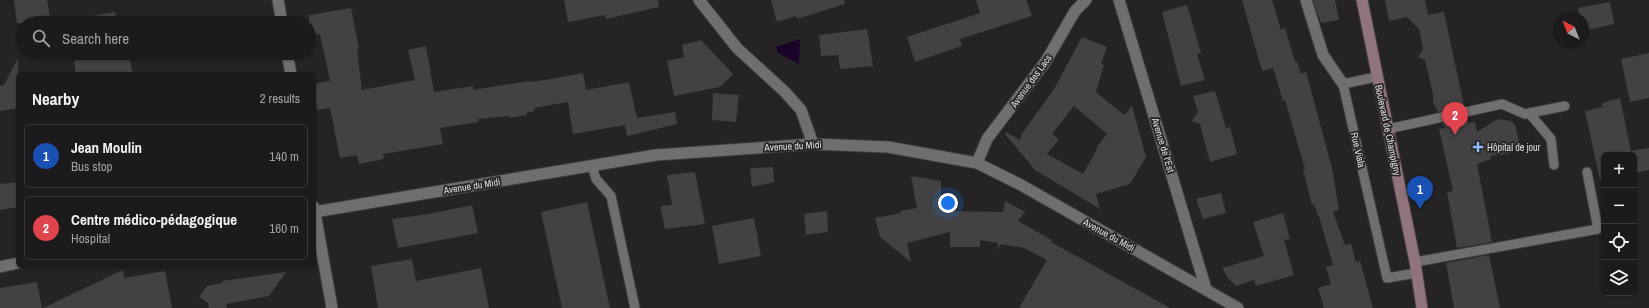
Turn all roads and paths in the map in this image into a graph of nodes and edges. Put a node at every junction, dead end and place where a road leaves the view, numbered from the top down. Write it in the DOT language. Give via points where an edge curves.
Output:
graph roads {
  1 [pos="278,0"];
  2 [pos="699,0"];
  3 [pos="1086,0"];
  4 [pos="1119,0"];
  5 [pos="1306,0"];
  6 [pos="1362,0"];
  7 [pos="281,16"];
  8 [pos="288,60"];
  9 [pos="291,72"];
  10 [pos="1376,77"];
  11 [pos="1343,84"];
  12 [pos="1566,106"];
  13 [pos="1530,113"];
  14 [pos="1388,130"];
  15 [pos="813,144"];
  16 [pos="977,163"];
  17 [pos="1554,164"];
  18 [pos="592,166"];
  19 [pos="1587,172"];
  20 [pos="316,210"];
  21 [pos="316,221"];
  22 [pos="16,264"];
  23 [pos="0,267"];
  24 [pos="1415,268"];
  25 [pos="1206,289"];
  26 [pos="332,308"];
  27 [pos="635,308"];
  28 [pos="1238,308"];
  29 [pos="1422,308"];
  1 -- 7 [label="street"];
  2 -- 15 [label="street" via="737,48 801,110"];
  3 -- 16 [label="street, Avenue des Lacs" via="1075,11 1046,61 987,139"];
  4 -- 25 [label="street, Avenue de l'Est"];
  5 -- 11 [label="street, Rue Viala" via="1322,54"];
  6 -- 10 [label="main road, Boulevard de Champigny"];
  8 -- 9 [label="street"];
  10 -- 11 [label="lane"];
  10 -- 14 [label="main road, Boulevard de Champigny"];
  11 -- 24 [label="lane, Rue Viala" via="1387,278"];
  12 -- 13 [label="lane"];
  13 -- 14 [label="lane" via="1525,114 1502,104"];
  13 -- 17 [label="lane" via="1551,139"];
  14 -- 24 [label="main road, Boulevard de Champigny"];
  15 -- 16 [label="street, Avenue du Midi" via="888,147"];
  15 -- 18 [label="street, Avenue du Midi" via="656,155"];
  16 -- 25 [label="street, Avenue du Midi"];
  18 -- 20 [label="street, Avenue du Midi"];
  18 -- 27 [label="lane" via="596,179 611,196"];
  19 -- 24 [label="lane" via="1598,229"];
  21 -- 26 [label="street"];
  22 -- 23 [label="street"];
  24 -- 29 [label="main road, Boulevard de Champigny"];
  25 -- 28 [label="street, Avenue du Midi"];
}
